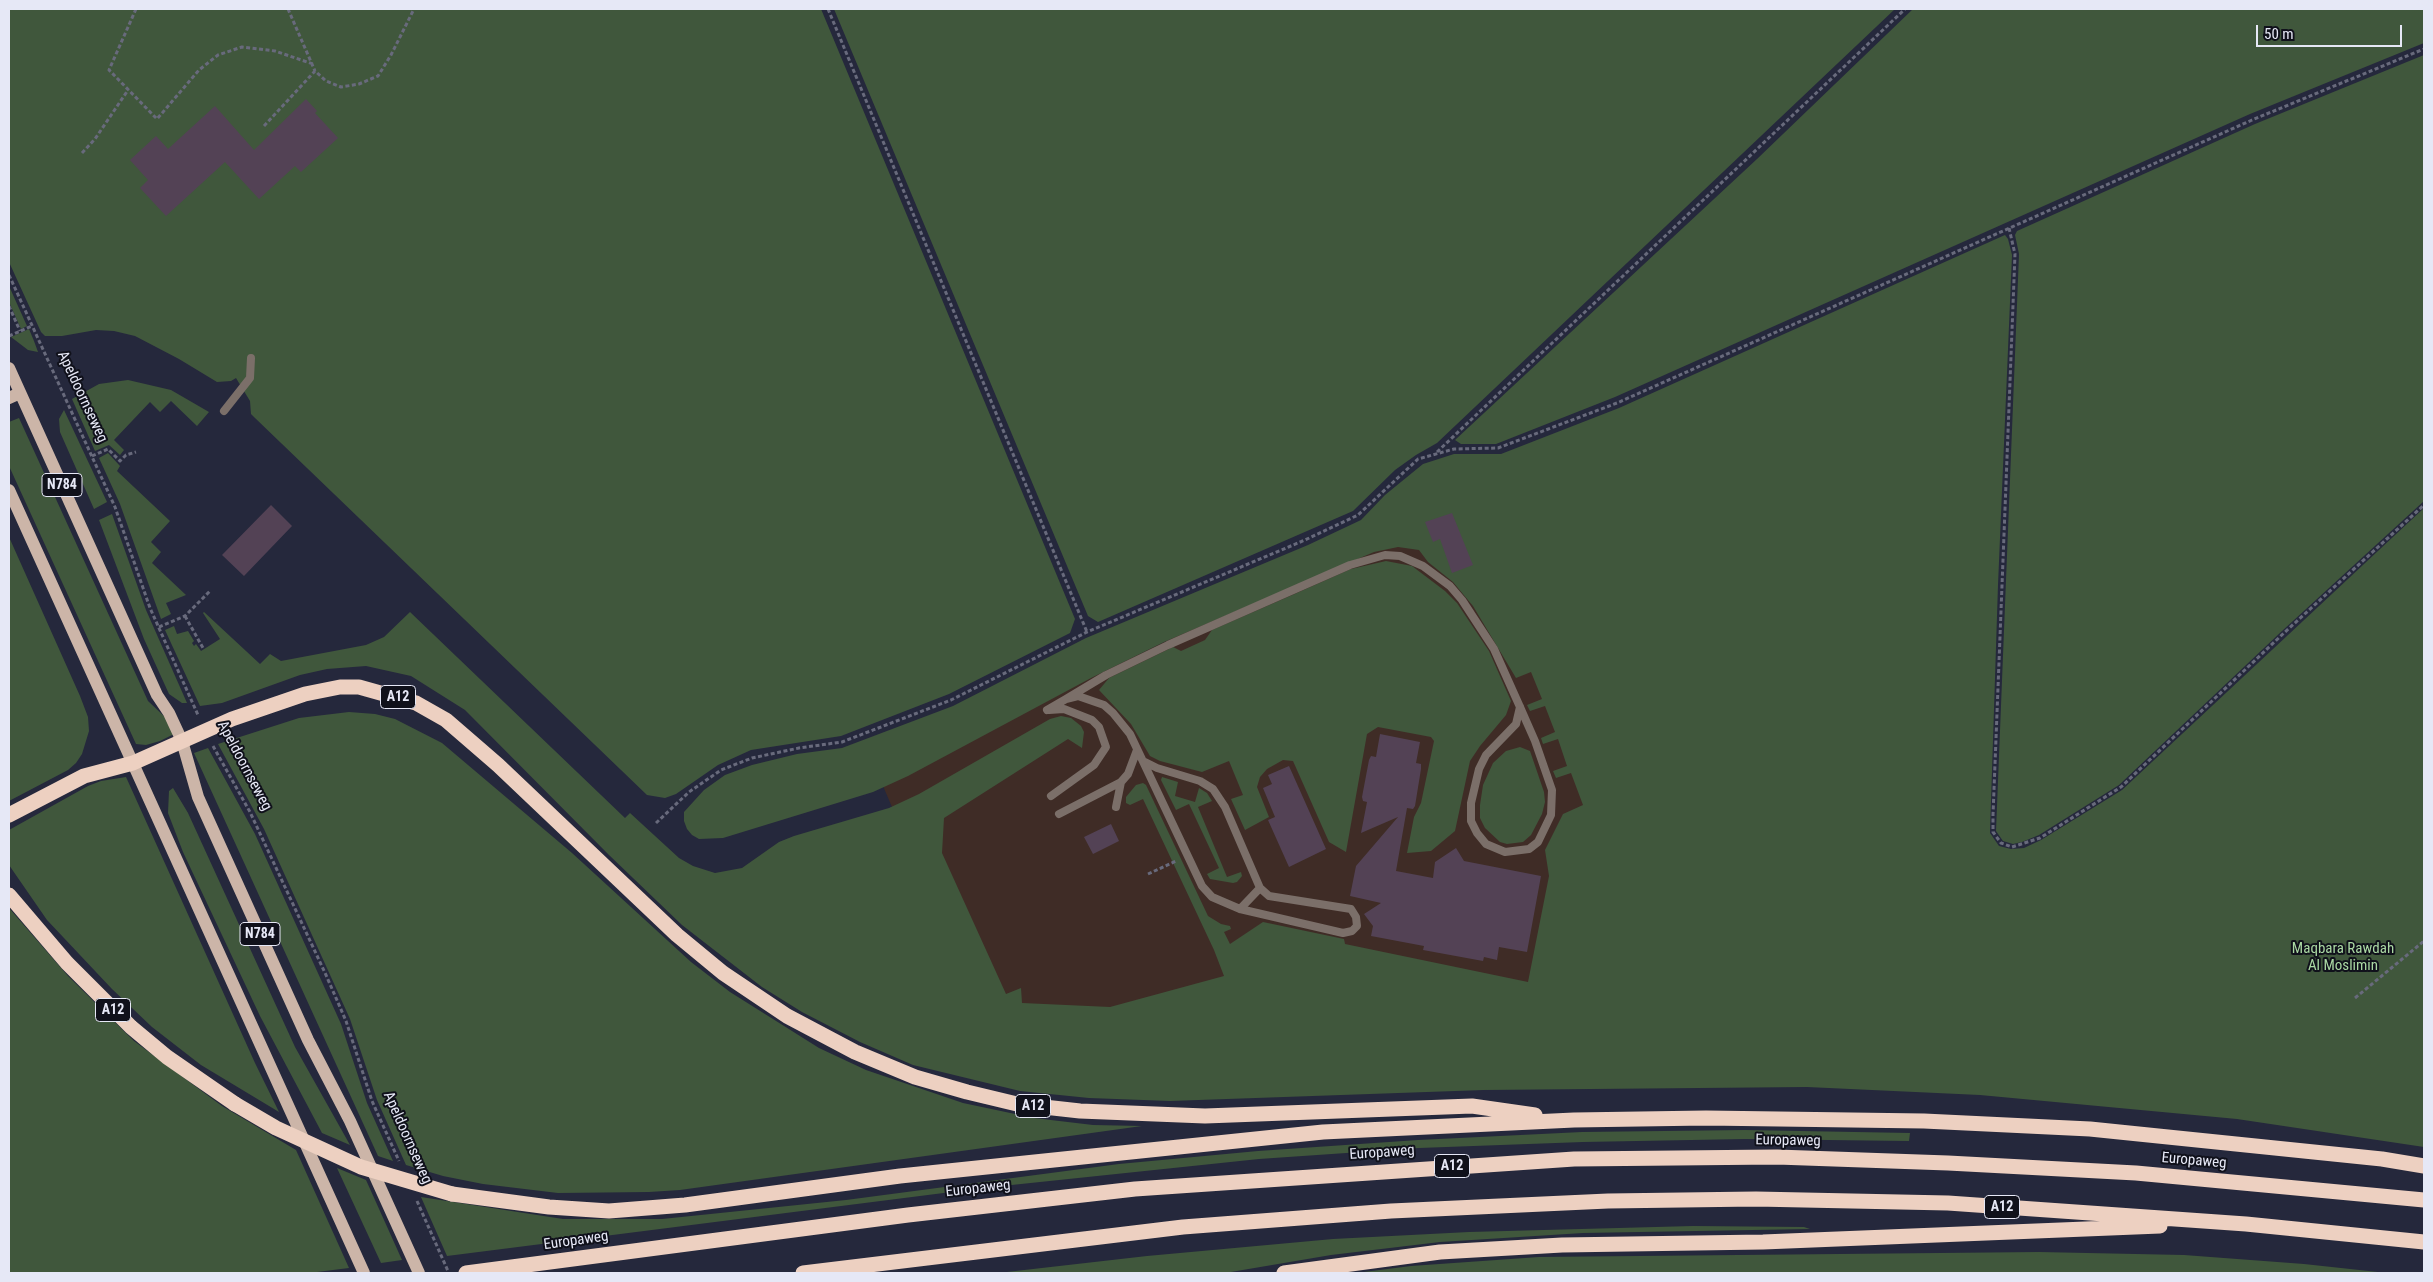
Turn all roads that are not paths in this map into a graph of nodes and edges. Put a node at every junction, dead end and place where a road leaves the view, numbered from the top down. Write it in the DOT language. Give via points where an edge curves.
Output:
graph roads {
  1 [pos="252,358"];
  2 [pos="9,368"];
  3 [pos="15,396"];
  4 [pos="224,411"];
  5 [pos="9,490"];
  6 [pos="1066,699"];
  7 [pos="1520,707"];
  8 [pos="182,741"];
  9 [pos="1137,750"];
  10 [pos="1143,761"];
  11 [pos="133,763"];
  12 [pos="1121,782"];
  13 [pos="1051,796"];
  14 [pos="1116,806"];
  15 [pos="1059,814"];
  16 [pos="9,815"];
  17 [pos="1260,888"];
  18 [pos="9,895"];
  19 [pos="1240,909"];
  20 [pos="1574,1120"];
  21 [pos="2424,1166"];
  22 [pos="2424,1200"];
  23 [pos="2246,1224"];
  24 [pos="2424,1242"];
  25 [pos="364,1273"];
  26 [pos="419,1273"];
  27 [pos="466,1273"];
  28 [pos="803,1273"];
  29 [pos="1284,1273"];
  1 -- 4 [label="lane" via="250,378"];
  2 -- 3 [label="main road, N784"];
  3 -- 8 [label="main road, N784" via="153,687 170,713"];
  5 -- 11 [label="main road, N784"];
  6 -- 7 [label="lane" via="1168,645 1350,564 1385,555 1400,556 1423,566 1456,593 1494,649"];
  6 -- 9 [label="lane" via="1078,696 1104,705 1130,734"];
  6 -- 13 [label="lane" via="1047,710 1064,709 1092,720 1100,728 1106,747 1094,765"];
  7 -- 7 [label="lane" via="1549,781 1553,809 1538,842 1529,849 1505,852 1486,844 1477,833 1471,821 1471,803 1479,769 1486,755 1516,724"];
  8 -- 11 [label="highway"];
  8 -- 20 [label="highway, A12" via="305,694 340,687 359,687 416,703 446,720 498,765 670,929 722,972 787,1016 855,1052 915,1077 967,1092 1017,1104 1080,1111 1205,1116 1472,1106"];
  8 -- 26 [label="main road, N784" via="198,796 308,1040 350,1121"];
  9 -- 10 [label="lane"];
  9 -- 12 [label="lane" via="1128,774"];
  10 -- 17 [label="lane" via="1200,780 1213,789 1225,807"];
  10 -- 19 [label="lane" via="1202,886 1212,897"];
  11 -- 16 [label="highway" via="84,776"];
  11 -- 25 [label="main road, N784"];
  12 -- 14 [label="lane"];
  12 -- 15 [label="lane"];
  17 -- 19 [label="lane"];
  17 -- 19 [label="lane" via="1269,896 1351,909 1357,926 1343,933"];
  18 -- 20 [label="highway, A12, bridge" via="67,963 131,1027 167,1057 235,1104 276,1128 361,1167 452,1194 550,1208 609,1211 685,1206 900,1176 1172,1146 1323,1132"];
  20 -- 21 [label="highway, A12" via="1833,1118 2051,1127 2382,1159"];
  22 -- 27 [label="highway, Europaweg / A12" via="2136,1173 1948,1163 1777,1157 1574,1158 1135,1189 908,1214"];
  23 -- 24 [label="highway, A12"];
  23 -- 28 [label="highway, A12" via="1948,1203 1756,1199 1608,1201 1391,1211 1183,1227"];
  23 -- 29 [label="highway, A12" via="1763,1242 1562,1245 1440,1252"];
}
